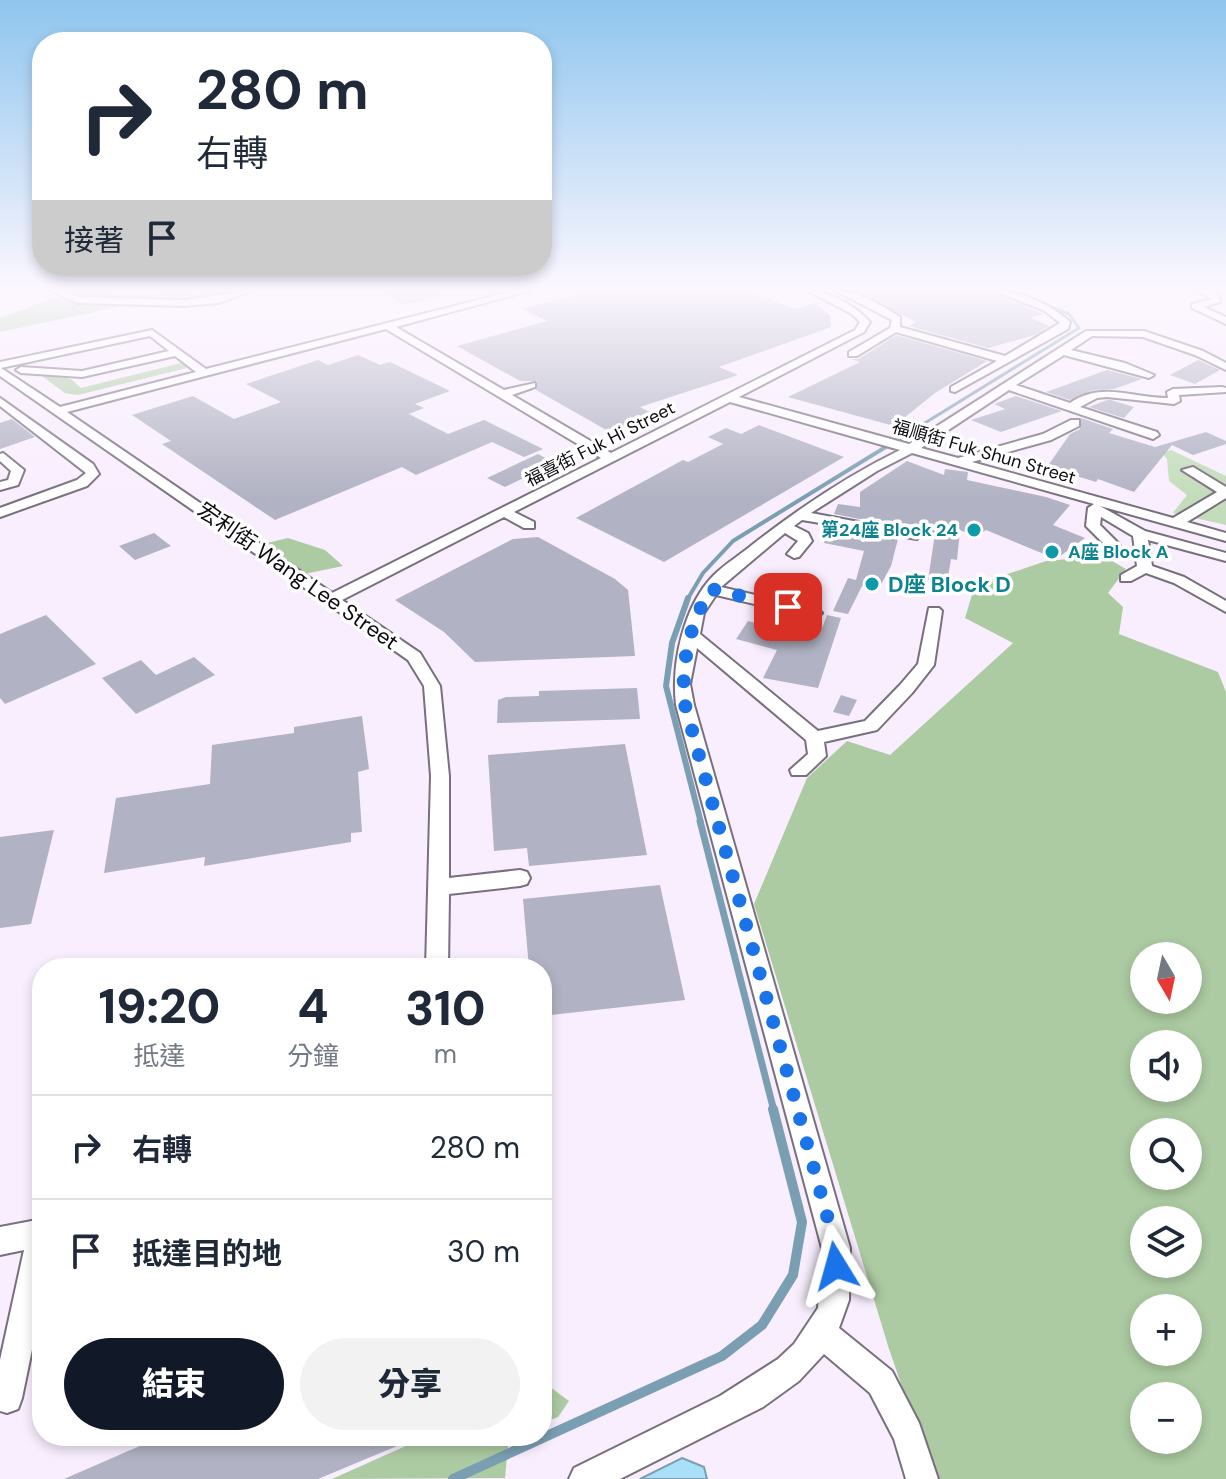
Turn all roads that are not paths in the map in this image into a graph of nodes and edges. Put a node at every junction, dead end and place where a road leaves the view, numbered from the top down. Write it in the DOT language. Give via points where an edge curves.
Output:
graph roads {
  1 [pos="41,359"];
  2 [pos="82,359"];
  3 [pos="147,359"];
  4 [pos="186,359"];
  5 [pos="259,359"];
  6 [pos="442,359"];
  7 [pos="808,359"];
  8 [pos="1002,359"];
  9 [pos="1049,359"];
  10 [pos="1095,359"];
  11 [pos="1006,360"];
  12 [pos="1,369"];
  13 [pos="37,369"];
  14 [pos="204,373"];
  15 [pos="1149,375"];
  16 [pos="531,385"];
  17 [pos="1007,386"];
  18 [pos="955,389"];
  19 [pos="1222,390"];
  20 [pos="501,395"];
  21 [pos="733,399"];
  22 [pos="0,401"];
  23 [pos="1069,409"];
  24 [pos="58,411"];
  25 [pos="1075,423"];
  26 [pos="1153,435"];
  27 [pos="906,449"];
  28 [pos="3,457"];
  29 [pos="612,459"];
  30 [pos="953,463"];
  31 [pos="1188,470"];
  32 [pos="0,486"];
  33 [pos="1226,492"];
  34 [pos="0,496"];
  35 [pos="1093,504"];
  36 [pos="7,510"];
  37 [pos="504,512"];
  38 [pos="791,520"];
  39 [pos="1173,524"];
  40 [pos="529,525"];
  41 [pos="1140,534"];
  42 [pos="912,536"];
  43 [pos="1226,537"];
  44 [pos="1113,545"];
  45 [pos="794,554"];
  46 [pos="1226,557"];
  47 [pos="1145,568"];
  48 [pos="1126,578"];
  49 [pos="711,589"];
  50 [pos="332,599"];
  51 [pos="1226,607"];
  52 [pos="934,611"];
  53 [pos="814,613"];
  54 [pos="691,635"];
  55 [pos="815,738"];
  56 [pos="799,770"];
  57 [pos="520,878"];
  58 [pos="438,887"];
  59 [pos="437,958"];
  60 [pos="32,1235"];
  61 [pos="0,1241"];
  62 [pos="32,1280"];
  63 [pos="821,1333"];
  64 [pos="7,1398"];
  65 [pos="585,1479"];
  66 [pos="922,1479"];
  1 -- 12 [label="street"];
  2 -- 13 [label="street"];
  3 -- 13 [label="street" via="82,374"];
  4 -- 14 [label="street"];
  5 -- 14 [label="street"];
  6 -- 20 [label="street"];
  7 -- 21 [label="street, 福喜街 Fuk Hi Street"];
  8 -- 11 [label="street"];
  9 -- 17 [label="street"];
  10 -- 15 [label="street"];
  11 -- 18 [label="street"];
  12 -- 13 [label="street"];
  12 -- 24 [label="street, 宏利街 Wang Lee Street"];
  14 -- 24 [label="street"];
  16 -- 20 [label="street"];
  17 -- 23 [label="street"];
  17 -- 27 [label="street"];
  19 -- 23 [label="street" via="1173,392 1174,401 1163,402 1101,392 1084,396"];
  20 -- 29 [label="street"];
  21 -- 27 [label="street, 福順街 Fuk Shun Street"];
  21 -- 29 [label="street, 福喜街 Fuk Hi Street"];
  22 -- 36 [label="street" via="93,474 82,483"];
  23 -- 26 [label="street"];
  24 -- 50 [label="street, 宏利街 Wang Lee Street"];
  25 -- 30 [label="street" via="1047,437"];
  27 -- 30 [label="street, 福順街 Fuk Shun Street"];
  27 -- 38 [label="street"];
  28 -- 32 [label="street" via="18,470 13,482"];
  29 -- 37 [label="street, 福喜街 Fuk Hi Street"];
  30 -- 35 [label="street, 福順街 Fuk Shun Street"];
  31 -- 33 [label="street"];
  33 -- 39 [label="street"];
  34 -- 36 [label="street"];
  35 -- 39 [label="street, 福順街 Fuk Shun Street"];
  35 -- 41 [label="street"];
  35 -- 44 [label="street" via="1093,526"];
  37 -- 40 [label="street"];
  37 -- 50 [label="street, 福喜街 Fuk Hi Street"];
  38 -- 42 [label="street"];
  38 -- 45 [label="street" via="805,541"];
  38 -- 49 [label="street"];
  39 -- 43 [label="street, 福順街 Fuk Shun Street"];
  41 -- 46 [label="street"];
  41 -- 47 [label="street"];
  47 -- 48 [label="street"];
  47 -- 51 [label="street"];
  49 -- 53 [label="street"];
  49 -- 54 [label="street" via="696,613"];
  50 -- 58 [label="street, 宏利街 Wang Lee Street" via="414,657 432,686 440,776"];
  52 -- 55 [label="street" via="926,665 906,689 871,726"];
  54 -- 55 [label="street"];
  54 -- 63 [label="street" via="682,684 685,705 836,1248 831,1312"];
  55 -- 56 [label="street" via="817,756"];
  57 -- 58 [label="street"];
  58 -- 59 [label="street, 宏利街 Wang Lee Street"];
  60 -- 61 [label="street"];
  62 -- 64 [label="street"];
  63 -- 65 [label="street" via="798,1363 762,1392"];
  63 -- 66 [label="street" via="881,1382 908,1434"];
}
